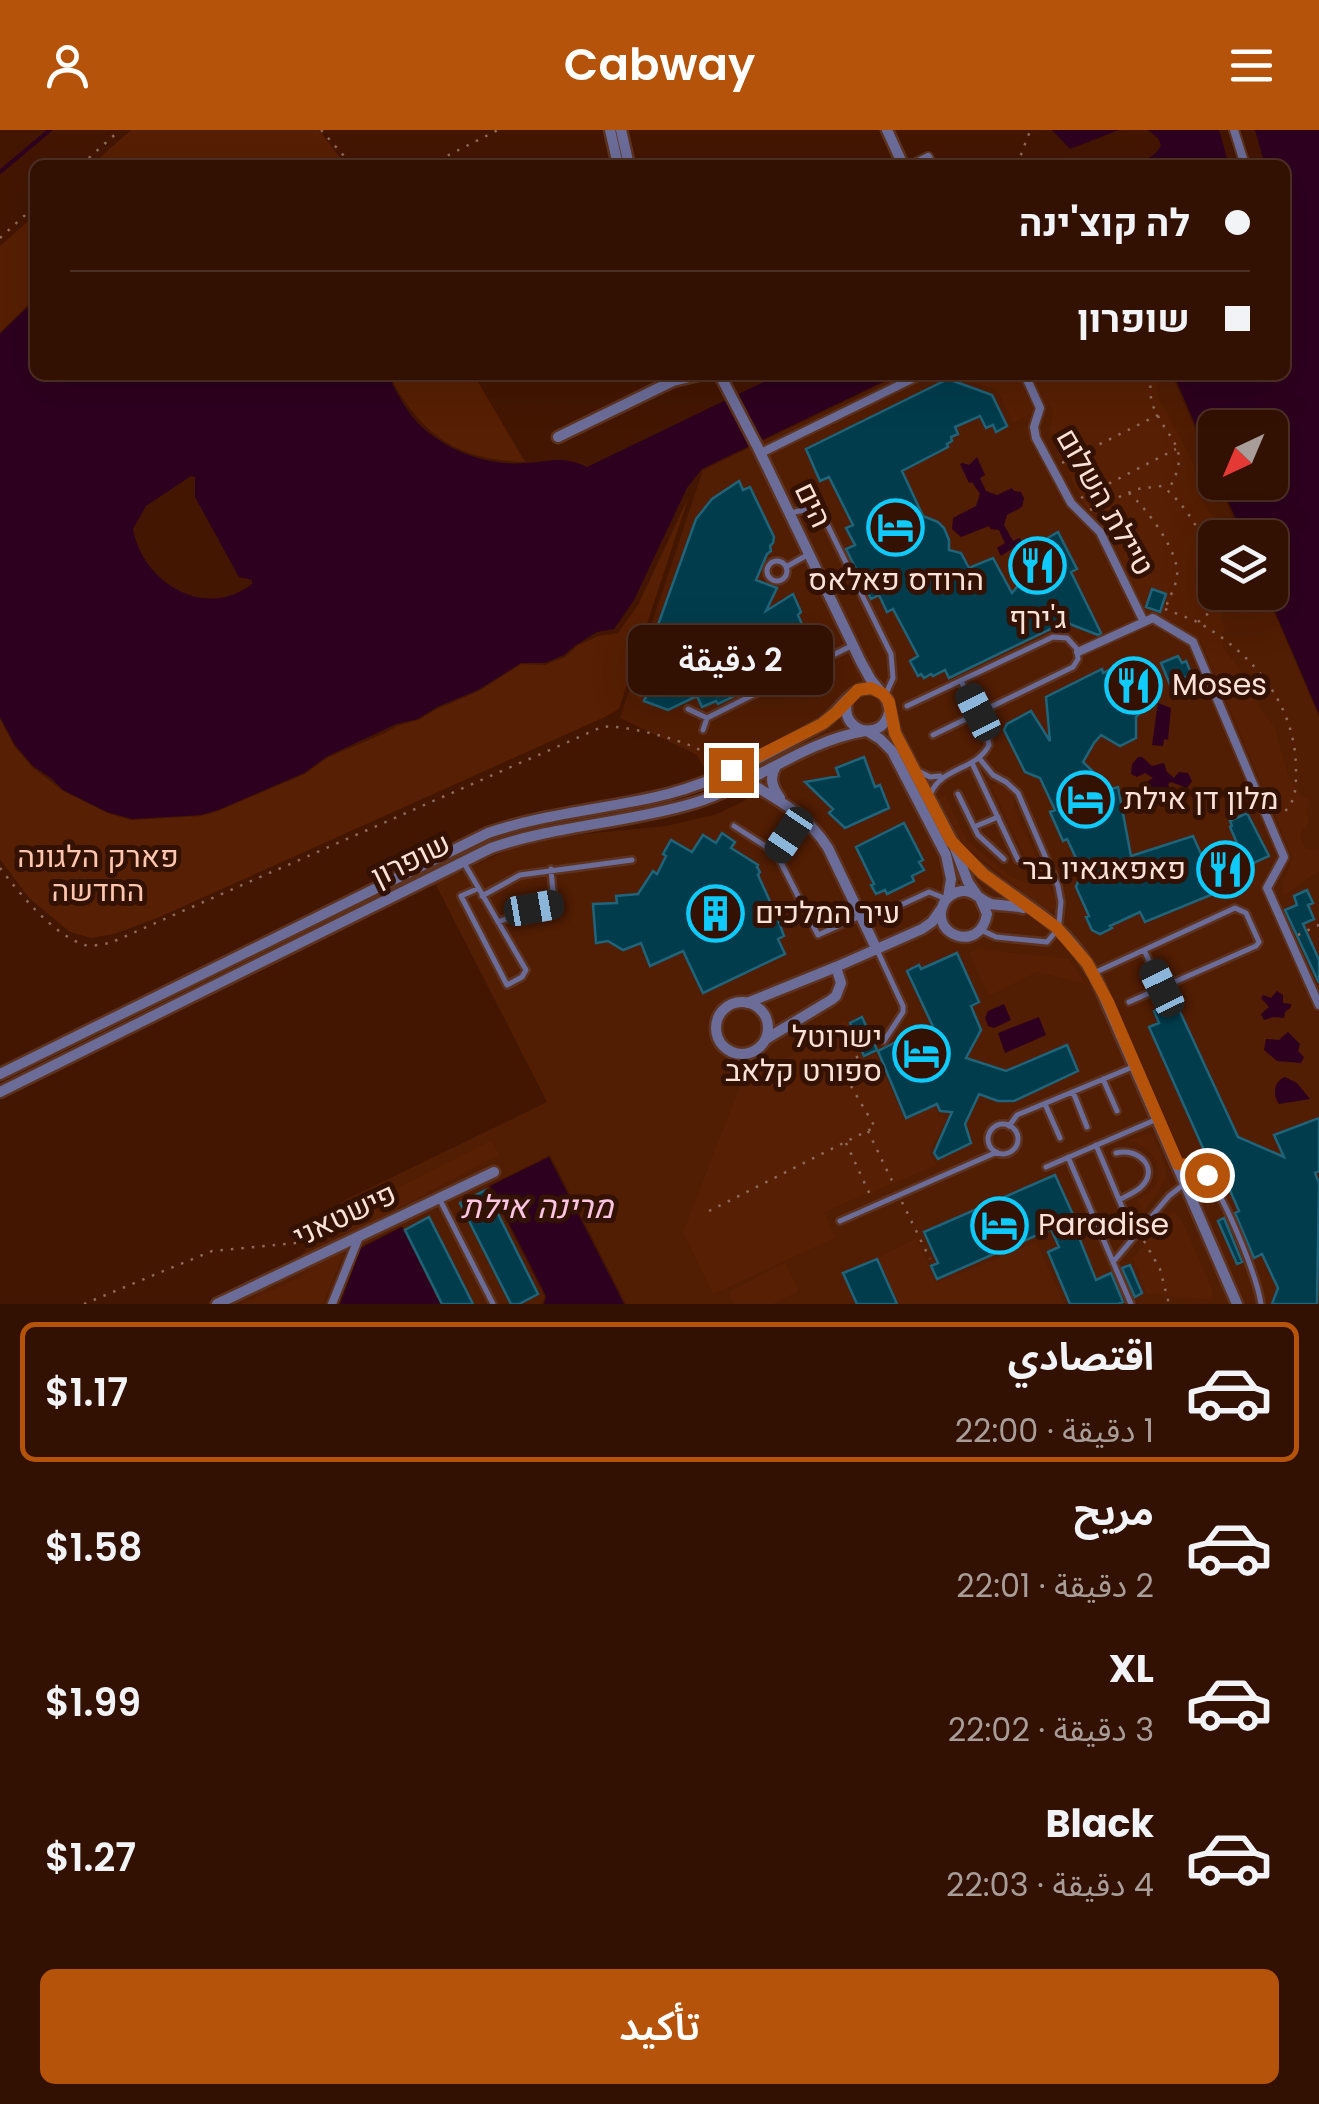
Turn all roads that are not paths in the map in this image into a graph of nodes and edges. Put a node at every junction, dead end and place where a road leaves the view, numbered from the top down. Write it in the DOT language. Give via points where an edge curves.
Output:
graph roads {
  1 [pos="610,130"];
  2 [pos="621,130"];
  3 [pos="887,130"];
  4 [pos="1234,130"];
  5 [pos="617,160"];
  6 [pos="628,160"];
  7 [pos="901,160"];
  8 [pos="1243,160"];
  9 [pos="664,380"];
  10 [pos="676,380"];
  11 [pos="722,380"];
  12 [pos="909,380"];
  13 [pos="1027,380"];
  14 [pos="653,390"];
  15 [pos="558,437"];
  16 [pos="759,451"];
  17 [pos="789,513"];
  18 [pos="809,554"];
  19 [pos="786,567"];
  20 [pos="1144,622"];
  21 [pos="853,645"];
  22 [pos="1078,652"];
  23 [pos="860,659"];
  24 [pos="961,681"];
  25 [pos="883,694"];
  26 [pos="850,697"];
  27 [pos="908,706"];
  28 [pos="688,709"];
  29 [pos="890,712"];
  30 [pos="978,712"];
  31 [pos="707,718"];
  32 [pos="703,730"];
  33 [pos="866,731"];
  34 [pos="932,735"];
  35 [pos="979,758"];
  36 [pos="972,762"];
  37 [pos="776,766"];
  38 [pos="914,769"];
  39 [pos="944,776"];
  40 [pos="746,781"];
  41 [pos="958,794"];
  42 [pos="931,801"];
  43 [pos="784,802"];
  44 [pos="802,817"];
  45 [pos="998,817"];
  46 [pos="734,826"];
  47 [pos="974,827"];
  48 [pos="951,841"];
  49 [pos="776,854"];
  50 [pos="1004,859"];
  51 [pos="632,860"];
  52 [pos="1018,860"];
  53 [pos="464,862"];
  54 [pos="552,870"];
  55 [pos="479,892"];
  56 [pos="978,896"];
  57 [pos="945,902"];
  58 [pos="1038,914"];
  59 [pos="862,919"];
  60 [pos="498,922"];
  61 [pos="922,929"];
  62 [pos="1058,929"];
  63 [pos="980,930"];
  64 [pos="951,933"];
  65 [pos="877,950"];
  66 [pos="1144,950"];
  67 [pos="836,967"];
  68 [pos="1094,973"];
  69 [pos="1162,988"];
  70 [pos="1130,1002"];
  71 [pos="747,1003"];
  72 [pos="1319,1005"];
  73 [pos="766,1040"];
  74 [pos="884,1041"];
  75 [pos="1136,1066"];
  76 [pos="0,1074"];
  77 [pos="1103,1080"];
  78 [pos="0,1092"];
  79 [pos="1073,1092"];
  80 [pos="1045,1104"];
  81 [pos="1118,1111"];
  82 [pos="1158,1118"];
  83 [pos="1009,1126"];
  84 [pos="1088,1127"];
  85 [pos="1060,1138"];
  86 [pos="1096,1145"];
  87 [pos="997,1152"];
  88 [pos="1116,1153"];
  89 [pos="1068,1158"];
  90 [pos="1178,1164"];
  91 [pos="1046,1167"];
  92 [pos="494,1172"];
  93 [pos="1186,1184"];
  94 [pos="440,1198"];
  95 [pos="1119,1200"];
  96 [pos="840,1221"];
  97 [pos="1137,1233"];
  98 [pos="358,1236"];
  99 [pos="1113,1262"];
  100 [pos="219,1304"];
  101 [pos="332,1304"];
  102 [pos="493,1304"];
  103 [pos="1131,1304"];
  104 [pos="1237,1304"];
  105 [pos="1261,1304"];
  1 -- 5 [label="street"];
  2 -- 6 [label="street"];
  3 -- 7 [label="street"];
  4 -- 8 [label="street"];
  9 -- 14 [label="street"];
  10 -- 14 [label="street"];
  11 -- 16 [label="street, הים"];
  12 -- 16 [label="street"];
  13 -- 20 [label="street, טיילת השלום" via="1040,408 1036,438 1071,504 1100,532"];
  14 -- 15 [label="street"];
  16 -- 17 [label="street, הים"];
  17 -- 18 [label="street, הים"];
  17 -- 25 [label="lane" via="812,510 825,520 891,654 893,678"];
  18 -- 19 [label="lane"];
  18 -- 21 [label="street, הים"];
  20 -- 22 [label="street"];
  20 -- 72 [label="street, טיילת השלום" via="1153,618 1193,642 1284,857 1268,888"];
  21 -- 23 [label="street, הים"];
  21 -- 31 [label="lane"];
  22 -- 24 [label="lane" via="1066,638 1053,637"];
  22 -- 30 [label="lane" via="1073,666"];
  23 -- 25 [label="street, הים"];
  23 -- 26 [label="street"];
  24 -- 27 [label="lane"];
  24 -- 30 [label="lane"];
  25 -- 26 [label="street" via="864,688"];
  25 -- 29 [label="street"];
  26 -- 33 [label="street" via="848,720"];
  26 -- 76 [label="street, שופרון" via="822,724 724,774 668,794 543,816 488,834"];
  28 -- 31 [label="lane"];
  29 -- 33 [label="street" via="881,727"];
  29 -- 38 [label="street"];
  30 -- 34 [label="lane"];
  30 -- 35 [label="lane" via="989,742"];
  31 -- 32 [label="lane"];
  33 -- 37 [label="street, שופרון" via="834,738"];
  33 -- 57 [label="street" via="892,752 943,849 951,874"];
  35 -- 36 [label="lane"];
  35 -- 62 [label="lane" via="1018,794 1058,886"];
  36 -- 39 [label="lane"];
  36 -- 45 [label="lane"];
  37 -- 40 [label="street, שופרון"];
  37 -- 43 [label="street" via="772,784"];
  38 -- 39 [label="lane"];
  38 -- 42 [label="street"];
  39 -- 42 [label="lane"];
  40 -- 43 [label="street"];
  40 -- 53 [label="street, שופרון" via="699,802 535,835"];
  41 -- 47 [label="lane"];
  42 -- 48 [label="street"];
  43 -- 44 [label="street"];
  44 -- 49 [label="lane"];
  44 -- 59 [label="street" via="828,848"];
  45 -- 47 [label="lane"];
  45 -- 52 [label="lane"];
  46 -- 49 [label="lane"];
  47 -- 50 [label="lane"];
  48 -- 56 [label="street"];
  48 -- 58 [label="street"];
  49 -- 59 [label="lane" via="818,935"];
  51 -- 54 [label="lane"];
  53 -- 55 [label="lane"];
  53 -- 78 [label="street, שופרון"];
  54 -- 55 [label="lane"];
  54 -- 60 [label="lane" via="554,904"];
  55 -- 60 [label="lane"];
  55 -- 60 [label="lane" via="462,896 507,984 526,970"];
  56 -- 57 [label="street" via="960,892"];
  56 -- 58 [label="street"];
  56 -- 63 [label="street" via="987,914"];
  57 -- 59 [label="lane" via="930,892"];
  57 -- 61 [label="street"];
  57 -- 64 [label="street" via="942,922"];
  58 -- 62 [label="street"];
  59 -- 65 [label="street"];
  61 -- 64 [label="street"];
  61 -- 65 [label="street"];
  62 -- 63 [label="lane" via="1047,942"];
  62 -- 68 [label="street"];
  63 -- 64 [label="street" via="964,937"];
  65 -- 67 [label="street"];
  65 -- 74 [label="lane" via="903,1006"];
  66 -- 68 [label="lane"];
  66 -- 69 [label="lane"];
  66 -- 69 [label="lane" via="1236,908 1246,914 1256,946"];
  67 -- 71 [label="street"];
  67 -- 73 [label="street" via="836,996"];
  68 -- 75 [label="street"];
  69 -- 70 [label="lane"];
  71 -- 73 [label="street" via="766,1018"];
  71 -- 73 [label="street" via="724,1010 716,1026 720,1042 742,1054"];
  75 -- 77 [label="lane"];
  75 -- 82 [label="street"];
  77 -- 79 [label="lane"];
  77 -- 81 [label="lane"];
  79 -- 80 [label="lane"];
  79 -- 84 [label="lane"];
  80 -- 83 [label="lane"];
  80 -- 85 [label="lane"];
  82 -- 86 [label="lane"];
  82 -- 90 [label="street"];
  83 -- 87 [label="lane" via="1016,1146"];
  83 -- 87 [label="lane" via="990,1133"];
  86 -- 89 [label="lane"];
  86 -- 95 [label="lane"];
  87 -- 96 [label="lane"];
  88 -- 95 [label="lane" via="1137,1154 1148,1170 1146,1182"];
  89 -- 91 [label="lane"];
  89 -- 99 [label="lane"];
  90 -- 93 [label="street"];
  90 -- 105 [label="lane" via="1198,1168 1218,1192"];
  92 -- 94 [label="street, פישטאני"];
  93 -- 97 [label="lane"];
  93 -- 104 [label="street"];
  94 -- 98 [label="street, פישטאני"];
  94 -- 102 [label="lane"];
  95 -- 97 [label="lane"];
  97 -- 99 [label="lane"];
  98 -- 100 [label="street, פישטאני"];
  98 -- 101 [label="street"];
  99 -- 103 [label="lane"];
}
